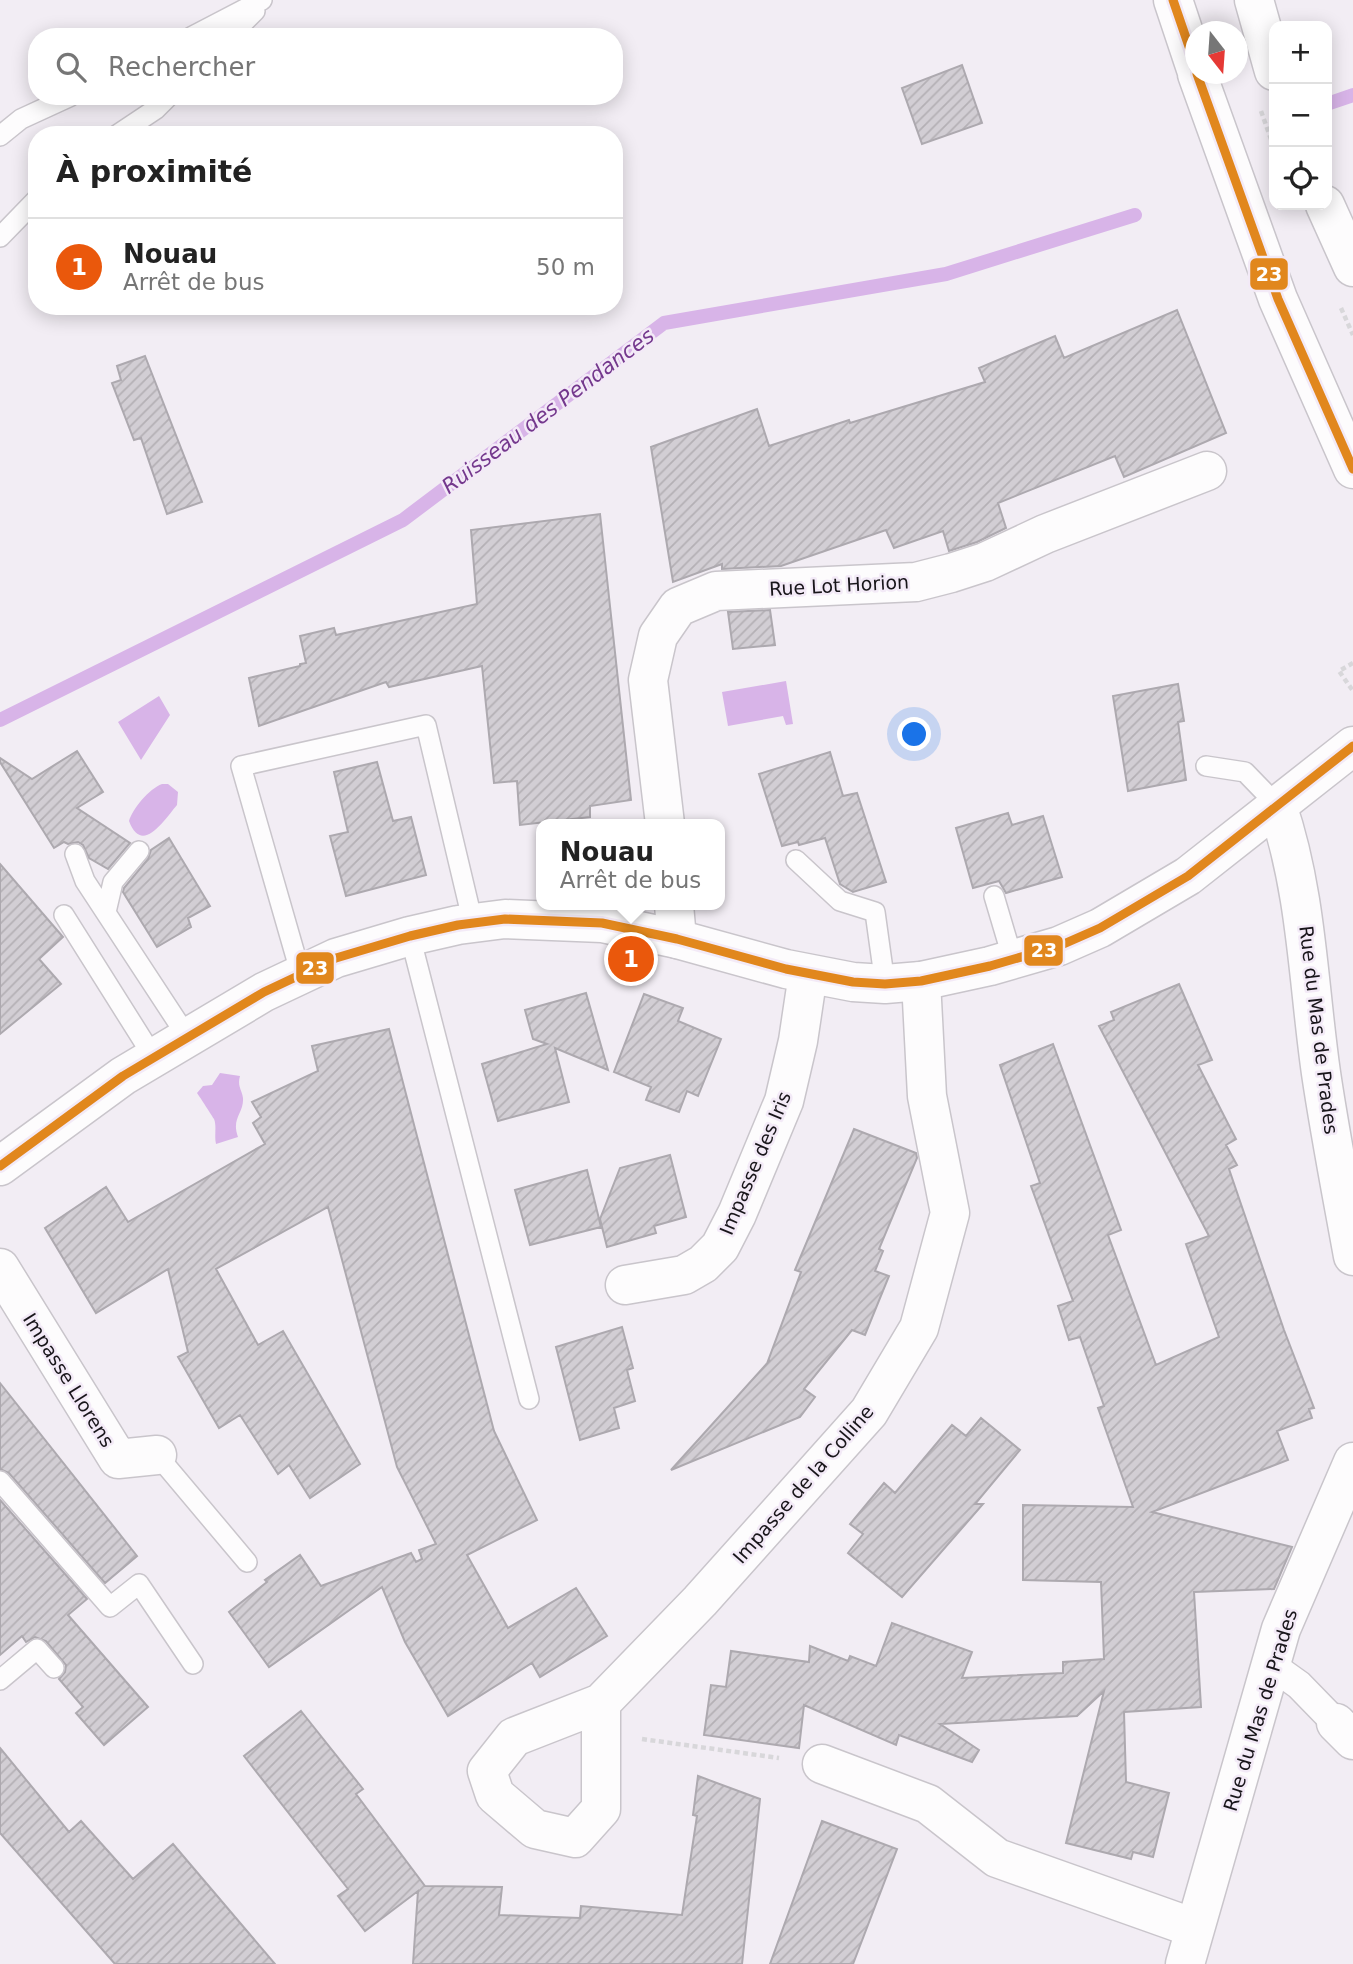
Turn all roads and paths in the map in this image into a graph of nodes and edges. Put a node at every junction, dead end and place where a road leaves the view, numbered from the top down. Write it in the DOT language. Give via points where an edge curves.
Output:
graph roads {
  1 [pos="264,0"];
  2 [pos="1173,0"];
  3 [pos="1254,0"];
  4 [pos="209,28"];
  5 [pos="238,28"];
  6 [pos="1185,37"];
  7 [pos="1269,53"];
  8 [pos="1201,84"];
  9 [pos="52,105"];
  10 [pos="160,105"];
  11 [pos="22,119"];
  12 [pos="130,126"];
  13 [pos="0,128"];
  14 [pos="0,136"];
  15 [pos="28,208"];
  16 [pos="1327,210"];
  17 [pos="0,237"];
  18 [pos="1353,267"];
  19 [pos="1353,469"];
  20 [pos="1208,471"];
  21 [pos="1353,663"];
  22 [pos="1353,691"];
  23 [pos="1353,746"];
  24 [pos="1206,766"];
  25 [pos="1277,805"];
  26 [pos="665,819"];
  27 [pos="139,851"];
  28 [pos="75,854"];
  29 [pos="796,860"];
  30 [pos="994,896"];
  31 [pos="106,912"];
  32 [pos="64,915"];
  33 [pos="676,922"];
  34 [pos="473,923"];
  35 [pos="410,936"];
  36 [pos="1013,960"];
  37 [pos="808,974"];
  38 [pos="300,975"];
  39 [pos="903,982"];
  40 [pos="188,1038"];
  41 [pos="154,1058"];
  42 [pos="0,1166"];
  43 [pos="1353,1256"];
  44 [pos="0,1268"];
  45 [pos="625,1285"];
  46 [pos="528,1399"];
  47 [pos="157,1455"];
  48 [pos="1353,1462"];
  49 [pos="0,1481"];
  50 [pos="247,1562"];
  51 [pos="194,1664"];
  52 [pos="1271,1665"];
  53 [pos="54,1668"];
  54 [pos="0,1680"];
  55 [pos="601,1703"];
  56 [pos="1344,1731"];
  57 [pos="602,1742"];
  58 [pos="822,1764"];
  59 [pos="1189,1946"];
  1 -- 4 [label="lane"];
  1 -- 5 [label="lane"];
  2 -- 6 [label="street"];
  3 -- 7 [label="street"];
  8 -- 19 [label="street" via="1278,299"];
  9 -- 11 [label="lane"];
  10 -- 12 [label="lane"];
  11 -- 13 [label="lane"];
  11 -- 14 [label="lane"];
  15 -- 17 [label="lane"];
  16 -- 18 [label="street"];
  20 -- 26 [label="street, Rue Lot Horion" via="985,562 916,582 716,591 678,607 658,636 648,680"];
  21 -- 22 [label="path" via="1339,671"];
  23 -- 25 [label="street"];
  24 -- 25 [label="lane" via="1245,772"];
  25 -- 36 [label="street" via="1188,876 1100,928"];
  25 -- 43 [label="street, Rue du Mas de Prades" via="1303,905 1321,1072"];
  27 -- 31 [label="lane" via="113,882"];
  28 -- 31 [label="lane" via="85,881"];
  29 -- 39 [label="lane" via="841,901 875,912"];
  30 -- 36 [label="lane"];
  31 -- 40 [label="lane"];
  32 -- 41 [label="lane"];
  33 -- 34 [label="street" via="505,919"];
  33 -- 37 [label="street" via="748,960"];
  34 -- 35 [label="street"];
  34 -- 38 [label="lane" via="426,725 242,766"];
  35 -- 38 [label="street" via="336,958"];
  35 -- 46 [label="lane"];
  36 -- 39 [label="street"];
  37 -- 39 [label="street" via="853,982"];
  37 -- 45 [label="street, Impasse des Iris" via="784,1101 719,1247 684,1275"];
  38 -- 40 [label="street"];
  39 -- 55 [label="street, Impasse de la Colline" via="950,1213 919,1328 869,1412 700,1601"];
  40 -- 41 [label="street"];
  41 -- 42 [label="street"];
  44 -- 47 [label="street, Impasse Llorens" via="118,1459"];
  47 -- 50 [label="lane"];
  48 -- 52 [label="street, Rue du Mas de Prades" via="1281,1629"];
  49 -- 51 [label="lane" via="110,1607 139,1584"];
  52 -- 56 [label="street"];
  52 -- 59 [label="street, Rue du Mas de Prades"];
  53 -- 54 [label="lane" via="37,1649"];
  55 -- 57 [label="street, Impasse de la Colline"];
  55 -- 57 [label="street, Impasse de la Colline" via="514,1737 487,1771 495,1795 535,1829 575,1838 601,1809"];
  57 -- 58 [label="path" via="629,1737"];
  58 -- 59 [label="street" via="929,1804 997,1858"];
}
